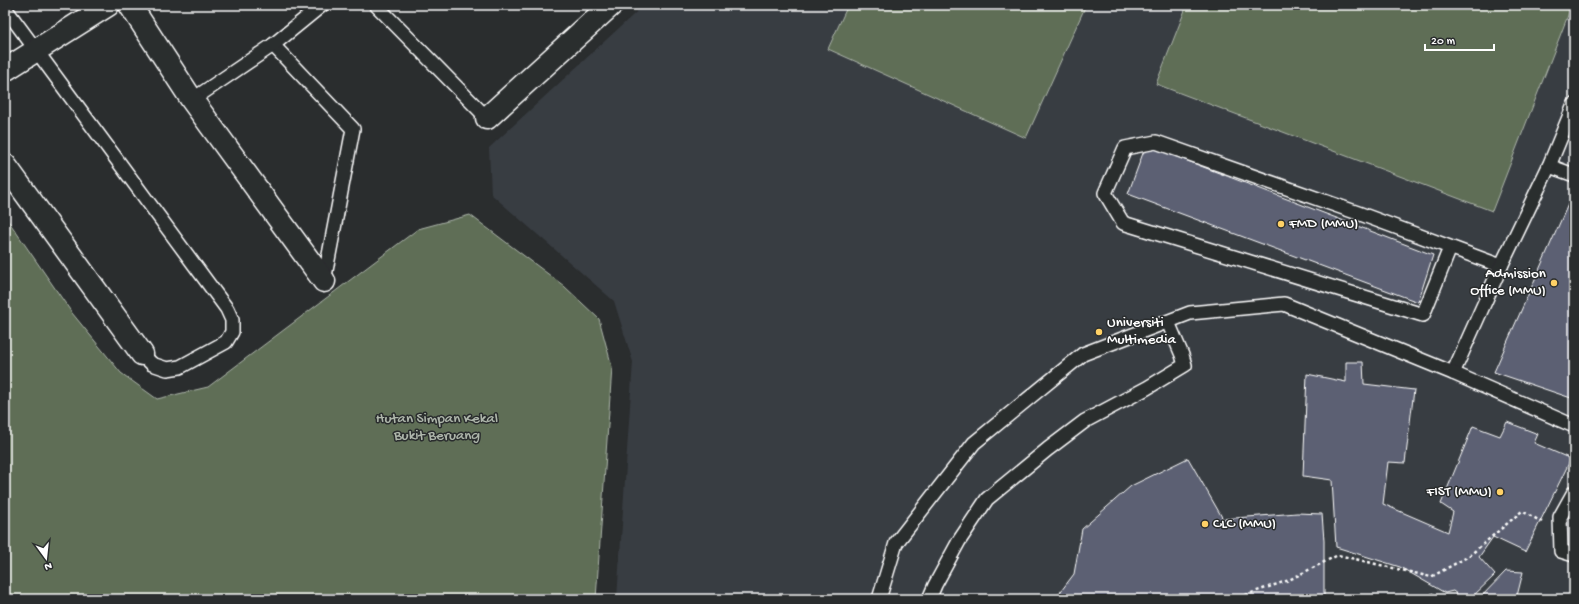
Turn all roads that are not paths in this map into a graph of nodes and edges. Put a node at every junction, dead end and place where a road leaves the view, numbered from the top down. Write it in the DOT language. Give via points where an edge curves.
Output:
graph roads {
  1 [pos="108,5"];
  2 [pos="130,5"];
  3 [pos="322,5"];
  4 [pos="376,5"];
  5 [pos="610,5"];
  6 [pos="5,8"];
  7 [pos="273,46"];
  8 [pos="36,50"];
  9 [pos="5,70"];
  10 [pos="192,100"];
  11 [pos="1574,105"];
  12 [pos="487,118"];
  13 [pos="5,165"];
  14 [pos="1550,166"];
  15 [pos="1574,175"];
  16 [pos="1450,248"];
  17 [pos="1501,266"];
  18 [pos="324,281"];
  19 [pos="1168,322"];
  20 [pos="142,354"];
  21 [pos="1453,373"];
  22 [pos="1574,426"];
  23 [pos="1574,492"];
  24 [pos="1574,555"];
  25 [pos="879,599"];
  26 [pos="929,599"];
  1 -- 8 [label="street"];
  2 -- 10 [label="street"];
  3 -- 7 [label="lane"];
  4 -- 12 [label="lane"];
  5 -- 12 [label="street"];
  6 -- 8 [label="lane"];
  7 -- 10 [label="lane"];
  7 -- 18 [label="lane" via="353,129"];
  8 -- 9 [label="street"];
  8 -- 20 [label="lane" via="227,309 232,320 232,332 226,342 180,368 152,364"];
  10 -- 18 [label="street"];
  11 -- 14 [label="lane"];
  13 -- 20 [label="street"];
  14 -- 15 [label="lane"];
  14 -- 17 [label="lane"];
  16 -- 16 [label="lane" via="1156,142 1125,148 1105,193 1123,223 1423,315"];
  16 -- 17 [label="lane"];
  17 -- 21 [label="lane"];
  19 -- 21 [label="lane" via="1190,313 1284,304"];
  19 -- 25 [label="lane" via="1082,354 974,443 896,543"];
  19 -- 26 [label="lane" via="1185,365 1085,421 987,499 960,541"];
  21 -- 22 [label="lane"];
  23 -- 24 [label="lane" via="1560,517 1560,532 1562,551"];
}
